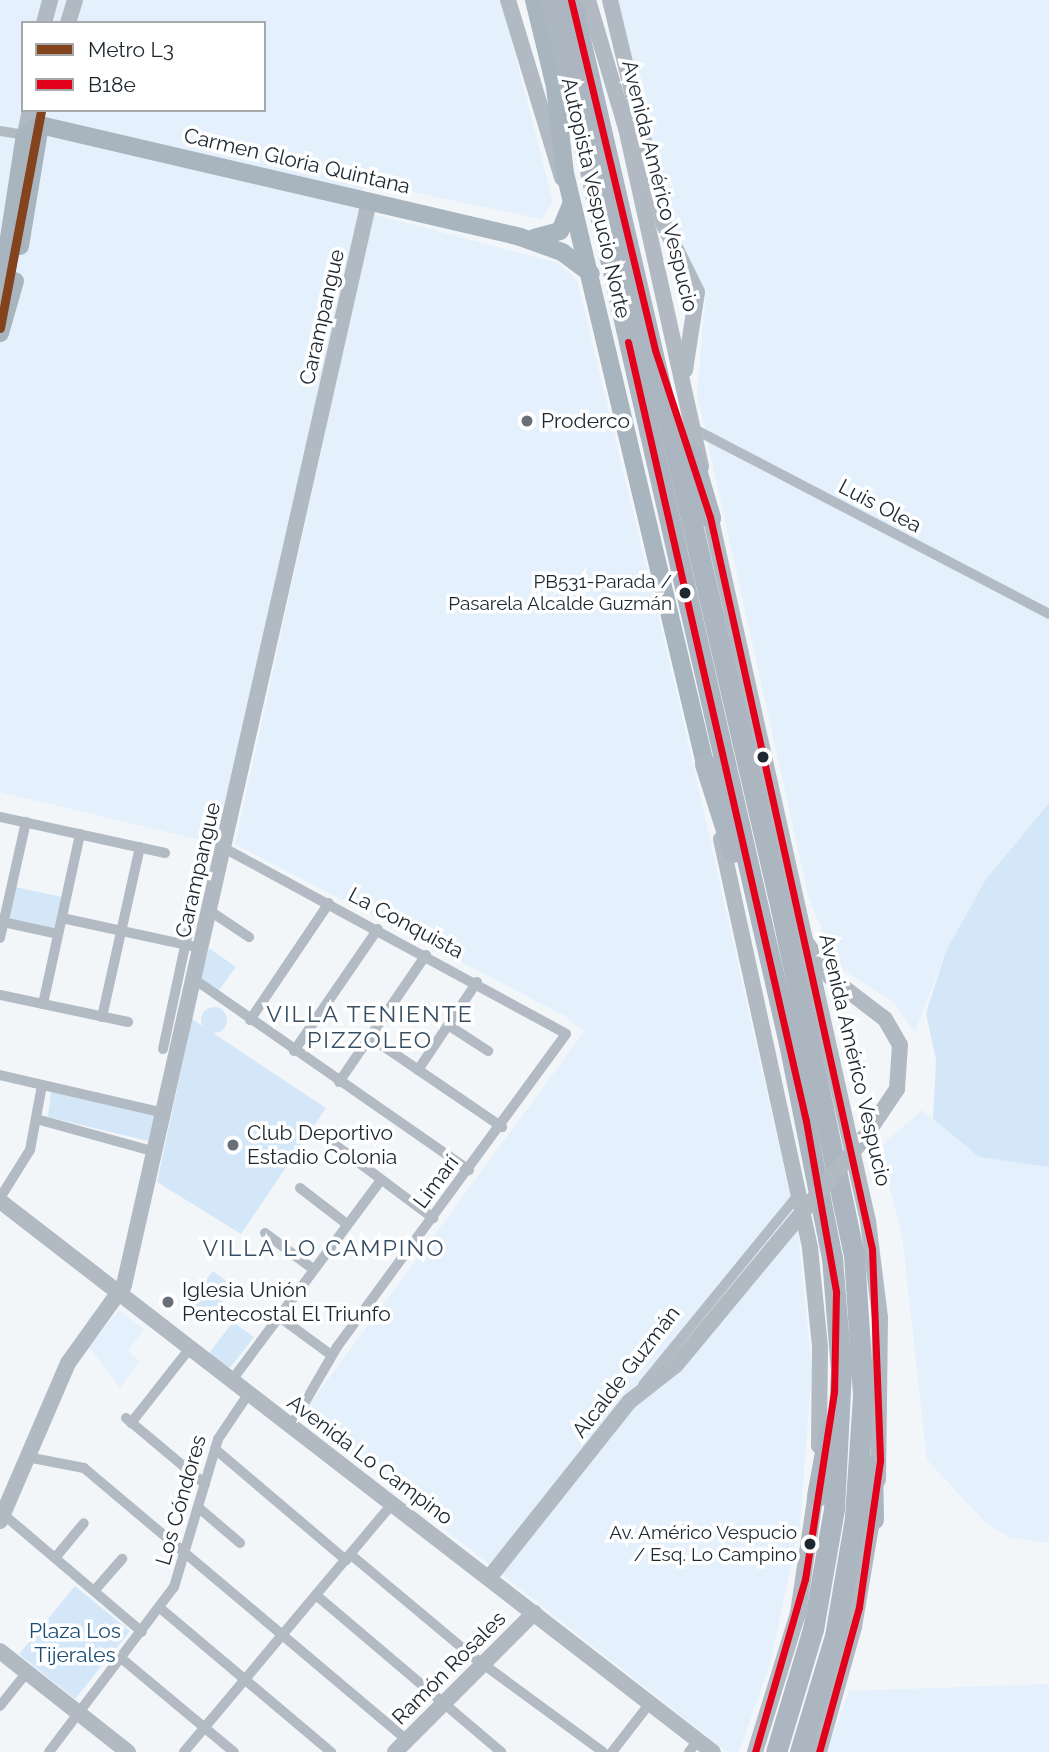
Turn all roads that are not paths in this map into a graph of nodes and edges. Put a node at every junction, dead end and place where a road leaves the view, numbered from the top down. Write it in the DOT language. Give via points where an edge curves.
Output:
graph roads {
  1 [pos="61,0"];
  2 [pos="508,0"];
  3 [pos="571,0"];
  4 [pos="589,0"];
  5 [pos="610,0"];
  6 [pos="540,2"];
  7 [pos="45,21"];
  8 [pos="55,21"];
  9 [pos="67,21"];
  10 [pos="34,120"];
  11 [pos="0,131"];
  12 [pos="369,201"];
  13 [pos="572,202"];
  14 [pos="520,237"];
  15 [pos="591,274"];
  16 [pos="0,296"];
  17 [pos="0,333"];
  18 [pos="655,350"];
  19 [pos="684,383"];
  20 [pos="694,429"];
  21 [pos="710,517"];
  22 [pos="1049,614"];
  23 [pos="705,764"];
  24 [pos="0,817"];
  25 [pos="26,822"];
  26 [pos="80,834"];
  27 [pos="140,847"];
  28 [pos="206,848"];
  29 [pos="224,848"];
  30 [pos="164,853"];
  31 [pos="328,904"];
  32 [pos="4,905"];
  33 [pos="210,911"];
  34 [pos="62,918"];
  35 [pos="4,922"];
  36 [pos="763,928"];
  37 [pos="377,929"];
  38 [pos="121,931"];
  39 [pos="801,933"];
  40 [pos="58,934"];
  41 [pos="250,937"];
  42 [pos="0,938"];
  43 [pos="193,946"];
  44 [pos="426,955"];
  45 [pos="194,979"];
  46 [pos="477,982"];
  47 [pos="0,995"];
  48 [pos="43,1004"];
  49 [pos="102,1017"];
  50 [pos="250,1020"];
  51 [pos="128,1022"];
  52 [pos="448,1025"];
  53 [pos="566,1034"];
  54 [pos="370,1037"];
  55 [pos="163,1049"];
  56 [pos="294,1051"];
  57 [pos="488,1051"];
  58 [pos="418,1070"];
  59 [pos="0,1075"];
  60 [pos="339,1082"];
  61 [pos="42,1085"];
  62 [pos="164,1113"];
  63 [pos="40,1120"];
  64 [pos="502,1127"];
  65 [pos="334,1144"];
  66 [pos="155,1152"];
  67 [pos="469,1170"];
  68 [pos="381,1180"];
  69 [pos="300,1188"];
  70 [pos="799,1194"];
  71 [pos="0,1199"];
  72 [pos="433,1218"];
  73 [pos="347,1224"];
  74 [pos="265,1233"];
  75 [pos="313,1269"];
  76 [pos="120,1295"];
  77 [pos="278,1316"];
  78 [pos="861,1323"];
  79 [pos="838,1330"];
  80 [pos="190,1348"];
  81 [pos="331,1355"];
  82 [pos="232,1380"];
  83 [pos="249,1393"];
  84 [pos="630,1401"];
  85 [pos="291,1426"];
  86 [pos="215,1449"];
  87 [pos="27,1457"];
  88 [pos="205,1484"];
  89 [pos="817,1496"];
  90 [pos="393,1503"];
  91 [pos="199,1508"];
  92 [pos="1,1518"];
  93 [pos="873,1520"];
  94 [pos="85,1523"];
  95 [pos="240,1543"];
  96 [pos="187,1556"];
  97 [pos="348,1557"];
  98 [pos="55,1558"];
  99 [pos="122,1559"];
  100 [pos="489,1578"];
  101 [pos="94,1591"];
  102 [pos="316,1595"];
  103 [pos="160,1608"];
  104 [pos="534,1613"];
  105 [pos="142,1632"];
  106 [pos="282,1635"];
  107 [pos="0,1651"];
  108 [pos="121,1658"];
  109 [pos="484,1663"];
  110 [pos="27,1672"];
  111 [pos="245,1679"];
  112 [pos="443,1703"];
  113 [pos="650,1703"];
  114 [pos="0,1706"];
  115 [pos="80,1712"];
  116 [pos="204,1728"];
  117 [pos="407,1740"];
  118 [pos="694,1746"];
  119 [pos="49,1752"];
  120 [pos="128,1752"];
  121 [pos="184,1752"];
  122 [pos="234,1752"];
  123 [pos="331,1752"];
  124 [pos="395,1752"];
  125 [pos="501,1752"];
  126 [pos="603,1752"];
  127 [pos="612,1752"];
  128 [pos="713,1752"];
  129 [pos="755,1752"];
  130 [pos="776,1752"];
  131 [pos="800,1752"];
  132 [pos="819,1752"];
  1 -- 7 [label="main road"];
  1 -- 8 [label="main road"];
  1 -- 9 [label="main road"];
  2 -- 13 [label="main road" via="546,135"];
  3 -- 18 [label="highway, Autopista Vespucio Norte"];
  4 -- 19 [label="main road, Avenida Américo Vespucio"];
  5 -- 19 [label="main road, Avenida Américo Vespucio" via="664,225 698,297"];
  6 -- 13 [label="main road"];
  6 -- 36 [label="highway, Autopista Vespucio Norte"];
  10 -- 11 [label="street"];
  10 -- 12 [label="main road, Carmen Gloria Quintana"];
  10 -- 16 [label="main road"];
  10 -- 17 [label="main road"];
  12 -- 14 [label="main road, Carmen Gloria Quintana"];
  12 -- 29 [label="main road, Carampangue"];
  13 -- 14 [label="main road, Carmen Gloria Quintana" via="558,233"];
  13 -- 15 [label="main road"];
  14 -- 15 [label="main road, Carmen Gloria Quintana" via="562,252"];
  15 -- 23 [label="main road"];
  18 -- 21 [label="highway"];
  18 -- 78 [label="highway, Autopista Vespucio Norte" via="831,1132"];
  19 -- 20 [label="main road, Avenida Américo Vespucio"];
  20 -- 21 [label="main road, Avenida Américo Vespucio"];
  20 -- 22 [label="street, Luis Olea"];
  21 -- 39 [label="main road, Avenida Américo Vespucio"];
  23 -- 36 [label="highway"];
  23 -- 70 [label="main road"];
  24 -- 25 [label="street"];
  25 -- 26 [label="street"];
  25 -- 32 [label="street"];
  26 -- 27 [label="street"];
  26 -- 34 [label="street"];
  27 -- 30 [label="street"];
  27 -- 38 [label="street"];
  28 -- 43 [label="street, Carampangue"];
  29 -- 31 [label="street, La Conquista"];
  29 -- 33 [label="main road, Carampangue"];
  31 -- 37 [label="street, La Conquista"];
  31 -- 50 [label="street"];
  32 -- 35 [label="street"];
  33 -- 41 [label="street"];
  33 -- 43 [label="main road, Carampangue"];
  34 -- 38 [label="street"];
  34 -- 40 [label="street"];
  35 -- 40 [label="street"];
  35 -- 42 [label="street"];
  36 -- 79 [label="highway, Autopista Vespucio Norte" via="819,1178"];
  37 -- 44 [label="street, La Conquista"];
  37 -- 56 [label="street"];
  38 -- 43 [label="street"];
  38 -- 49 [label="street"];
  39 -- 84 [label="main road, bridge" via="830,977 881,1015 900,1045 897,1089 864,1138 676,1365"];
  39 -- 93 [label="main road, Avenida Américo Vespucio" via="873,1249 881,1388"];
  40 -- 48 [label="street"];
  43 -- 45 [label="main road, Carampangue"];
  43 -- 55 [label="street, Carampangue"];
  44 -- 46 [label="street, La Conquista"];
  44 -- 54 [label="street"];
  45 -- 50 [label="street"];
  45 -- 62 [label="main road, Carampangue"];
  46 -- 52 [label="street"];
  46 -- 53 [label="street, La Conquista"];
  47 -- 48 [label="street"];
  48 -- 49 [label="street"];
  49 -- 51 [label="street"];
  50 -- 56 [label="street"];
  52 -- 57 [label="street"];
  52 -- 58 [label="street"];
  53 -- 64 [label="street, Limarí"];
  54 -- 58 [label="street"];
  54 -- 60 [label="street"];
  56 -- 60 [label="street"];
  58 -- 64 [label="street"];
  59 -- 61 [label="street"];
  60 -- 67 [label="street"];
  61 -- 62 [label="street"];
  61 -- 63 [label="street"];
  62 -- 66 [label="main road, Carampangue"];
  63 -- 66 [label="street"];
  63 -- 71 [label="street" via="30,1150"];
  64 -- 67 [label="street, Limarí"];
  65 -- 68 [label="street"];
  66 -- 76 [label="main road, Carampangue"];
  67 -- 72 [label="street, Limarí"];
  68 -- 72 [label="street"];
  68 -- 73 [label="street"];
  69 -- 73 [label="street"];
  70 -- 84 [label="street, Alcalde Guzmán"];
  70 -- 89 [label="main road" via="820,1347"];
  71 -- 76 [label="main road, Avenida Lo Campino"];
  72 -- 81 [label="street, Limarí"];
  73 -- 75 [label="street"];
  74 -- 75 [label="street"];
  75 -- 77 [label="street"];
  76 -- 80 [label="main road, Avenida Lo Campino"];
  76 -- 87 [label="main road, Carampangue" via="73,1355"];
  77 -- 81 [label="street"];
  77 -- 82 [label="street"];
  78 -- 93 [label="highway" via="871,1393"];
  78 -- 131 [label="highway, Autopista Vespucio Norte" via="862,1436 851,1548 831,1651"];
  79 -- 89 [label="highway"];
  79 -- 130 [label="highway, Autopista Vespucio Norte" via="840,1424 829,1552 809,1646"];
  80 -- 82 [label="main road, Avenida Lo Campino"];
  80 -- 88 [label="street" via="128,1420"];
  81 -- 85 [label="street, Limarí"];
  82 -- 83 [label="main road, Avenida Lo Campino"];
  83 -- 85 [label="main road, Avenida Lo Campino"];
  83 -- 86 [label="street, Los Cóndores"];
  84 -- 100 [label="main road, Alcalde Guzmán"];
  85 -- 90 [label="main road, Avenida Lo Campino"];
  86 -- 88 [label="street, Los Cóndores"];
  86 -- 97 [label="street"];
  87 -- 92 [label="main road, Carampangue"];
  87 -- 96 [label="street" via="80,1465"];
  88 -- 91 [label="street, Los Cóndores"];
  89 -- 129 [label="main road" via="798,1614"];
  90 -- 97 [label="street"];
  90 -- 100 [label="main road, Avenida Lo Campino"];
  91 -- 95 [label="street"];
  91 -- 96 [label="street, Los Cóndores"];
  92 -- 98 [label="street"];
  93 -- 132 [label="main road, Avenida Américo Vespucio" via="846,1665"];
  94 -- 98 [label="street"];
  96 -- 103 [label="street, Los Cóndores"];
  96 -- 106 [label="street"];
  97 -- 102 [label="street"];
  97 -- 109 [label="street"];
  98 -- 101 [label="street"];
  99 -- 101 [label="street"];
  100 -- 104 [label="main road, Avenida Lo Campino"];
  101 -- 105 [label="street"];
  102 -- 106 [label="street"];
  102 -- 112 [label="street"];
  103 -- 105 [label="street, Los Cóndores"];
  103 -- 111 [label="street"];
  104 -- 109 [label="main road, Ramón Rosales"];
  104 -- 113 [label="main road, Avenida Lo Campino"];
  105 -- 108 [label="street, Los Cóndores"];
  106 -- 111 [label="street"];
  106 -- 117 [label="street"];
  107 -- 110 [label="main road"];
  108 -- 115 [label="street, Los Cóndores"];
  108 -- 116 [label="street"];
  109 -- 112 [label="main road, Ramón Rosales"];
  109 -- 126 [label="street"];
  110 -- 114 [label="street"];
  110 -- 115 [label="main road"];
  111 -- 116 [label="street"];
  111 -- 123 [label="street"];
  112 -- 117 [label="main road, Ramón Rosales"];
  112 -- 125 [label="street"];
  113 -- 118 [label="main road, Avenida Lo Campino"];
  113 -- 127 [label="street"];
  115 -- 119 [label="street, Los Cóndores"];
  115 -- 120 [label="main road"];
  116 -- 121 [label="street"];
  116 -- 122 [label="street"];
  117 -- 124 [label="main road, Ramón Rosales"];
  118 -- 128 [label="main road, Avenida Lo Campino"];
}
